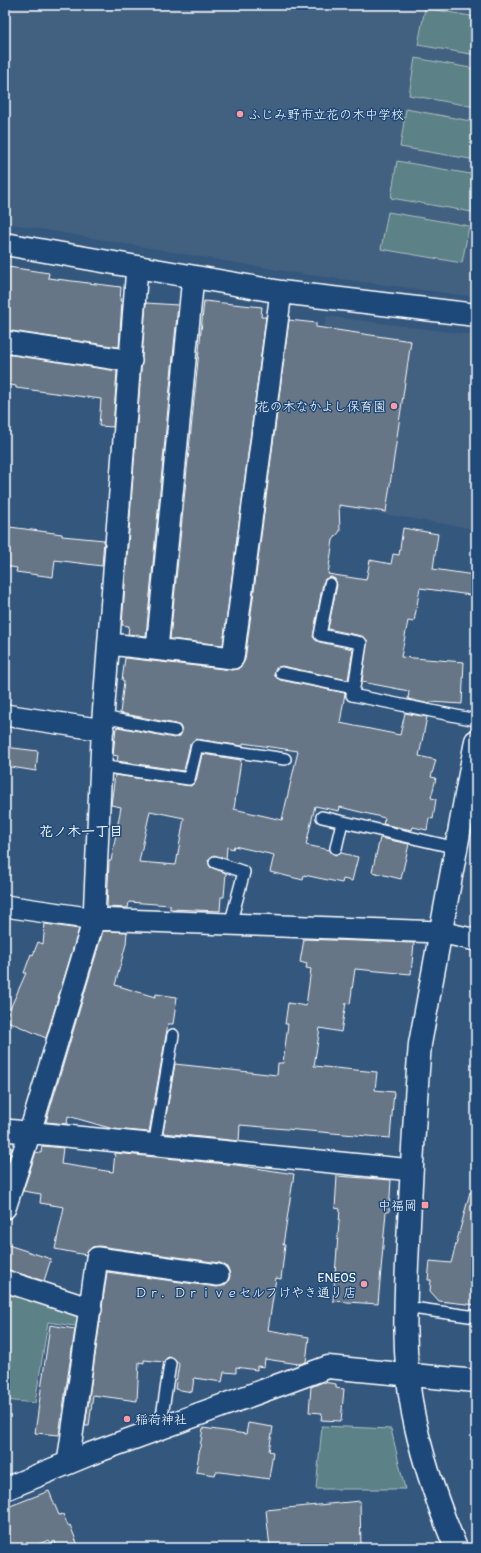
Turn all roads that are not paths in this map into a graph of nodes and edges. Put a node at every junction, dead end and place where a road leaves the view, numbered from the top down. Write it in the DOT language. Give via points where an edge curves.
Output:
graph roads {
  1 [pos="5,244"];
  2 [pos="138,267"];
  3 [pos="193,277"];
  4 [pos="281,292"];
  5 [pos="476,314"];
  6 [pos="5,342"];
  7 [pos="130,361"];
  8 [pos="330,584"];
  9 [pos="110,644"];
  10 [pos="157,649"];
  11 [pos="281,673"];
  12 [pos="354,688"];
  13 [pos="5,714"];
  14 [pos="476,720"];
  15 [pos="103,724"];
  16 [pos="175,731"];
  17 [pos="476,741"];
  18 [pos="285,759"];
  19 [pos="100,766"];
  20 [pos="322,817"];
  21 [pos="342,822"];
  22 [pos="336,848"];
  23 [pos="457,848"];
  24 [pos="215,862"];
  25 [pos="5,906"];
  26 [pos="94,919"];
  27 [pos="230,925"];
  28 [pos="440,932"];
  29 [pos="476,940"];
  30 [pos="173,1035"];
  31 [pos="5,1130"];
  32 [pos="30,1132"];
  33 [pos="154,1146"];
  34 [pos="412,1170"];
  35 [pos="5,1208"];
  36 [pos="218,1275"];
  37 [pos="5,1281"];
  38 [pos="405,1307"];
  39 [pos="91,1309"];
  40 [pos="476,1317"];
  41 [pos="170,1364"];
  42 [pos="408,1375"];
  43 [pos="476,1381"];
  44 [pos="160,1429"];
  45 [pos="68,1463"];
  46 [pos="5,1489"];
  47 [pos="456,1548"];
  1 -- 2 [label="street"];
  2 -- 3 [label="street"];
  2 -- 7 [label="street"];
  3 -- 4 [label="street"];
  3 -- 10 [label="street"];
  4 -- 5 [label="street"];
  4 -- 10 [label="street" via="233,658"];
  6 -- 7 [label="street"];
  7 -- 9 [label="street"];
  8 -- 12 [label="lane" via="320,635 362,643"];
  9 -- 10 [label="street"];
  9 -- 15 [label="street"];
  11 -- 12 [label="lane"];
  12 -- 14 [label="lane" via="352,695"];
  13 -- 15 [label="street"];
  15 -- 16 [label="lane"];
  15 -- 19 [label="street"];
  17 -- 23 [label="street"];
  18 -- 19 [label="lane" via="197,746 189,779"];
  19 -- 26 [label="street"];
  20 -- 21 [label="lane"];
  21 -- 22 [label="lane"];
  21 -- 23 [label="lane"];
  23 -- 28 [label="street"];
  24 -- 27 [label="lane" via="244,872"];
  25 -- 26 [label="street"];
  26 -- 27 [label="street"];
  26 -- 32 [label="street"];
  27 -- 28 [label="street"];
  28 -- 29 [label="street"];
  28 -- 34 [label="street" via="420,1044"];
  30 -- 33 [label="lane"];
  31 -- 32 [label="street"];
  32 -- 33 [label="street"];
  32 -- 35 [label="street"];
  33 -- 34 [label="street"];
  34 -- 38 [label="street"];
  36 -- 39 [label="street" via="98,1258"];
  37 -- 39 [label="street"];
  38 -- 40 [label="lane"];
  38 -- 42 [label="street"];
  39 -- 45 [label="street"];
  41 -- 44 [label="lane"];
  42 -- 43 [label="street"];
  42 -- 44 [label="street" via="328,1367"];
  42 -- 47 [label="street" via="413,1413 424,1457"];
  44 -- 45 [label="street"];
  45 -- 46 [label="street"];
}
